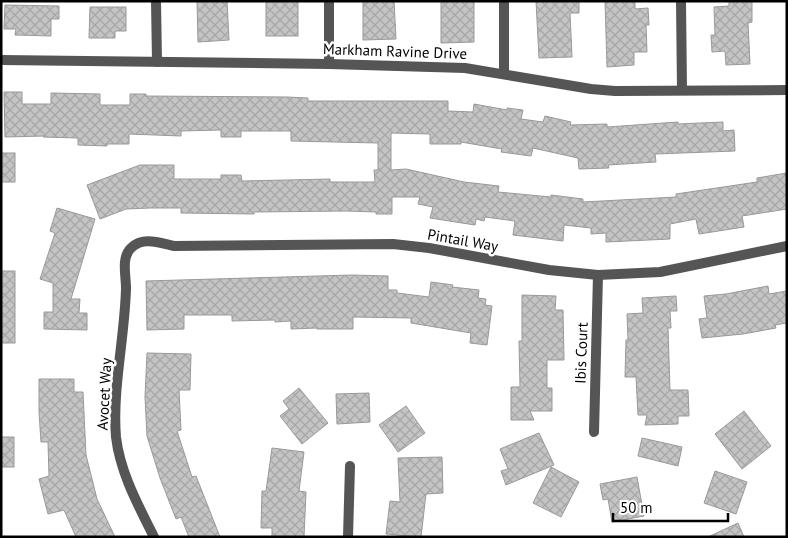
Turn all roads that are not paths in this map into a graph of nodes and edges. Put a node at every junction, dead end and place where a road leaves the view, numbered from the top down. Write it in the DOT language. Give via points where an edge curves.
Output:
graph roads {
  1 [pos="156,1"];
  2 [pos="329,1"];
  3 [pos="504,1"];
  4 [pos="681,1"];
  5 [pos="1,60"];
  6 [pos="157,62"];
  7 [pos="329,64"];
  8 [pos="504,74"];
  9 [pos="682,90"];
  10 [pos="787,90"];
  11 [pos="787,246"];
  12 [pos="132,247"];
  13 [pos="598,275"];
  14 [pos="594,432"];
  15 [pos="350,466"];
  16 [pos="154,537"];
  17 [pos="348,537"];
  1 -- 6 [label="street"];
  2 -- 7 [label="street"];
  3 -- 8 [label="street"];
  4 -- 9 [label="street"];
  5 -- 6 [label="street, Markham Ravine Drive"];
  6 -- 7 [label="street, Markham Ravine Drive"];
  7 -- 8 [label="street, Markham Ravine Drive" via="465,68"];
  8 -- 9 [label="street, Markham Ravine Drive" via="591,89"];
  9 -- 10 [label="street, Markham Ravine Drive"];
  11 -- 13 [label="street, Pintail Way" via="660,272"];
  12 -- 13 [label="street, Pintail Way" via="147,240 174,246 393,244"];
  12 -- 16 [label="street, Avocet Way" via="125,258 126,288 116,437 131,491"];
  13 -- 14 [label="street, Ibis Court"];
  15 -- 17 [label="street"];
}
